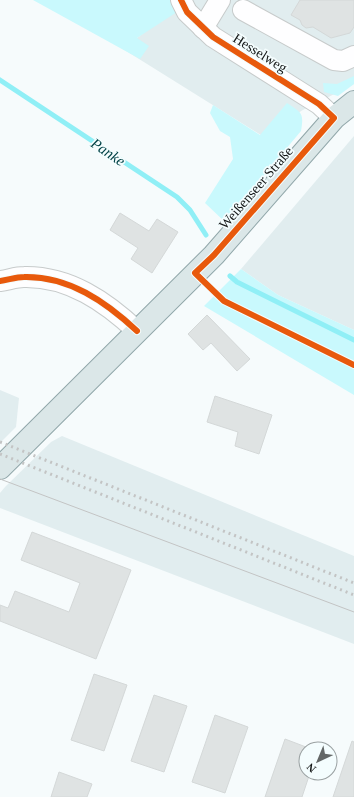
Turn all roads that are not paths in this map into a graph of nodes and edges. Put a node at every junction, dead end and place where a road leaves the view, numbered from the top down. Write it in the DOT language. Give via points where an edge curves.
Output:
graph roads {
  1 [pos="220,0"];
  2 [pos="184,6"];
  3 [pos="243,10"];
  4 [pos="203,28"];
  5 [pos="354,56"];
  6 [pos="354,102"];
  7 [pos="334,118"];
  8 [pos="0,281"];
  9 [pos="137,331"];
  10 [pos="0,468"];
  1 -- 4 [label="street"];
  2 -- 4 [label="street, Hesselweg"];
  3 -- 5 [label="street" via="334,60 343,61"];
  4 -- 7 [label="street, Hesselweg" via="212,37 319,104"];
  6 -- 7 [label="main road, Weißenseer Straße"];
  7 -- 9 [label="main road, Weißenseer Straße" via="214,255 200,278"];
  8 -- 9 [label="street" via="24,277 52,280 77,288 101,301"];
  9 -- 10 [label="main road, Weißenseer Straße"];
}
